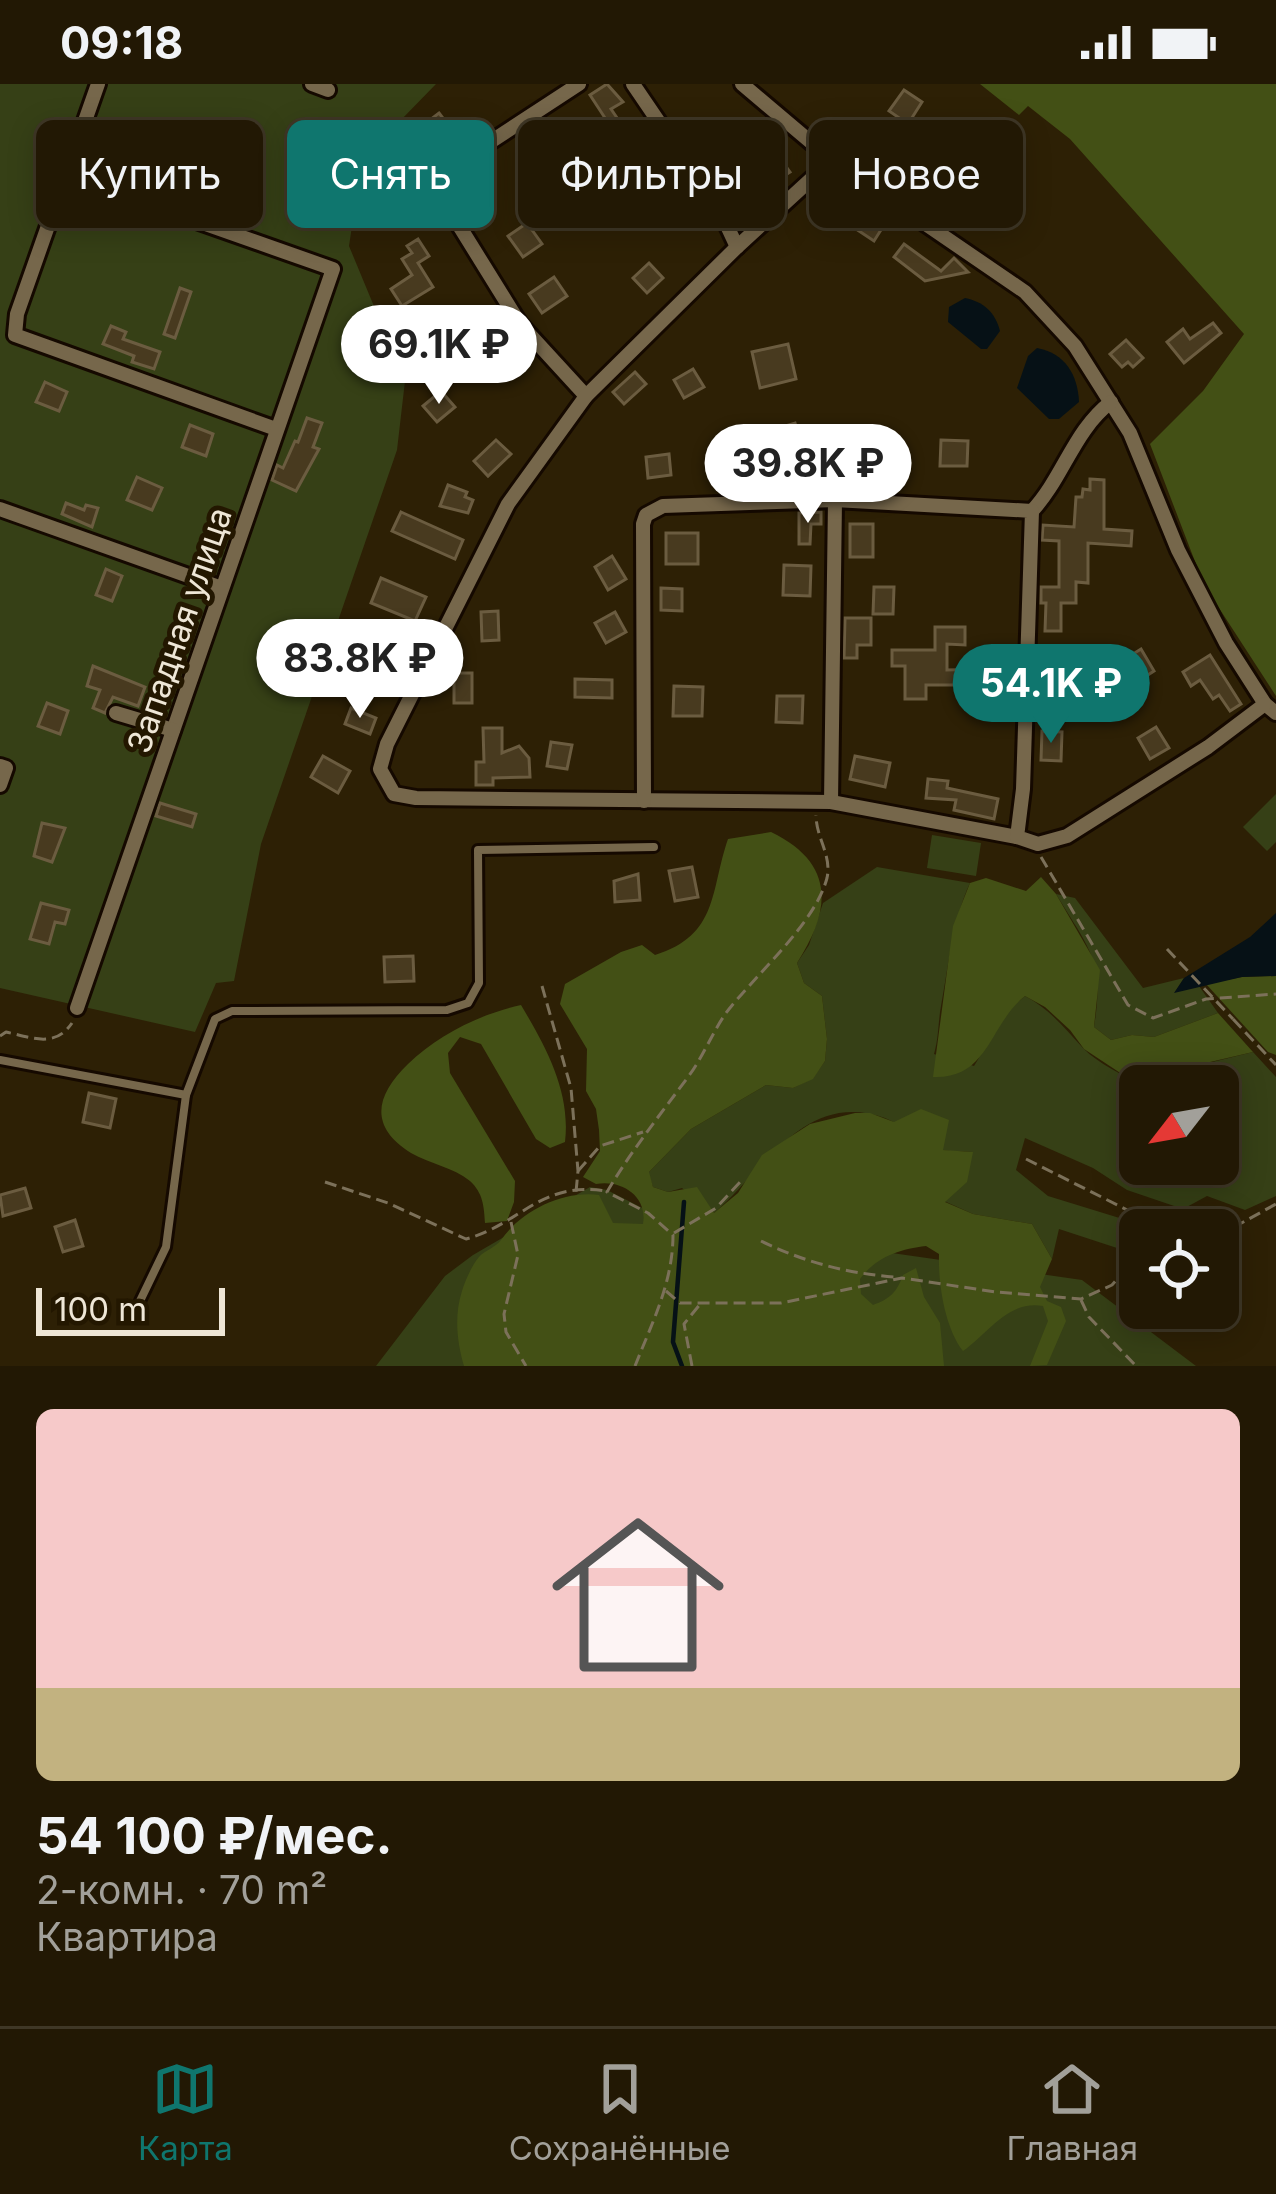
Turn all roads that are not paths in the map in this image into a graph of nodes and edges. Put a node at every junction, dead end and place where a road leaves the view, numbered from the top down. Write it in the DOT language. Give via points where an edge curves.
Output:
graph roads {
  1 [pos="98,84"];
  2 [pos="312,84"];
  3 [pos="579,84"];
  4 [pos="633,84"];
  5 [pos="742,84"];
  6 [pos="328,90"];
  7 [pos="85,120"];
  8 [pos="809,141"];
  9 [pos="809,181"];
  10 [pos="47,228"];
  11 [pos="217,228"];
  12 [pos="931,228"];
  13 [pos="737,247"];
  14 [pos="0,308"];
  15 [pos="17,314"];
  16 [pos="586,396"];
  17 [pos="1111,402"];
  18 [pos="276,429"];
  19 [pos="836,500"];
  20 [pos="0,509"];
  21 [pos="1032,511"];
  22 [pos="222,588"];
  23 [pos="1270,708"];
  24 [pos="116,712"];
  25 [pos="172,730"];
  26 [pos="0,766"];
  27 [pos="0,785"];
  28 [pos="644,801"];
  29 [pos="823,802"];
  30 [pos="1017,837"];
  31 [pos="654,847"];
  32 [pos="77,1008"];
  33 [pos="0,1060"];
  34 [pos="186,1094"];
  35 [pos="140,1301"];
  1 -- 7 [label="street"];
  2 -- 6 [label="street"];
  3 -- 16 [label="street" via="449,169 437,190 520,324"];
  4 -- 13 [label="street"];
  5 -- 8 [label="street"];
  9 -- 13 [label="street"];
  10 -- 15 [label="street"];
  11 -- 18 [label="street, Западная улица" via="333,269"];
  12 -- 17 [label="street" via="1025,292 1075,346"];
  13 -- 16 [label="street"];
  14 -- 15 [label="street"];
  15 -- 18 [label="street" via="15,335"];
  16 -- 28 [label="street" via="508,504 380,769 394,794 416,798"];
  17 -- 21 [label="street" via="1091,419"];
  17 -- 23 [label="street" via="1226,643"];
  18 -- 22 [label="street, Западная улица"];
  19 -- 21 [label="street"];
  19 -- 28 [label="street" via="664,506 646,515"];
  19 -- 29 [label="street"];
  20 -- 22 [label="street"];
  21 -- 30 [label="street"];
  22 -- 25 [label="street, Западная улица"];
  23 -- 30 [label="street" via="1067,836 1038,844"];
  24 -- 25 [label="street"];
  25 -- 32 [label="street, Западная улица"];
  26 -- 27 [label="street"];
  28 -- 29 [label="street"];
  29 -- 30 [label="street"];
  31 -- 34 [label="lane" via="478,850 479,983 468,1003 447,1010 232,1011 214,1019"];
  33 -- 34 [label="lane"];
  34 -- 35 [label="lane" via="166,1247"];
}
